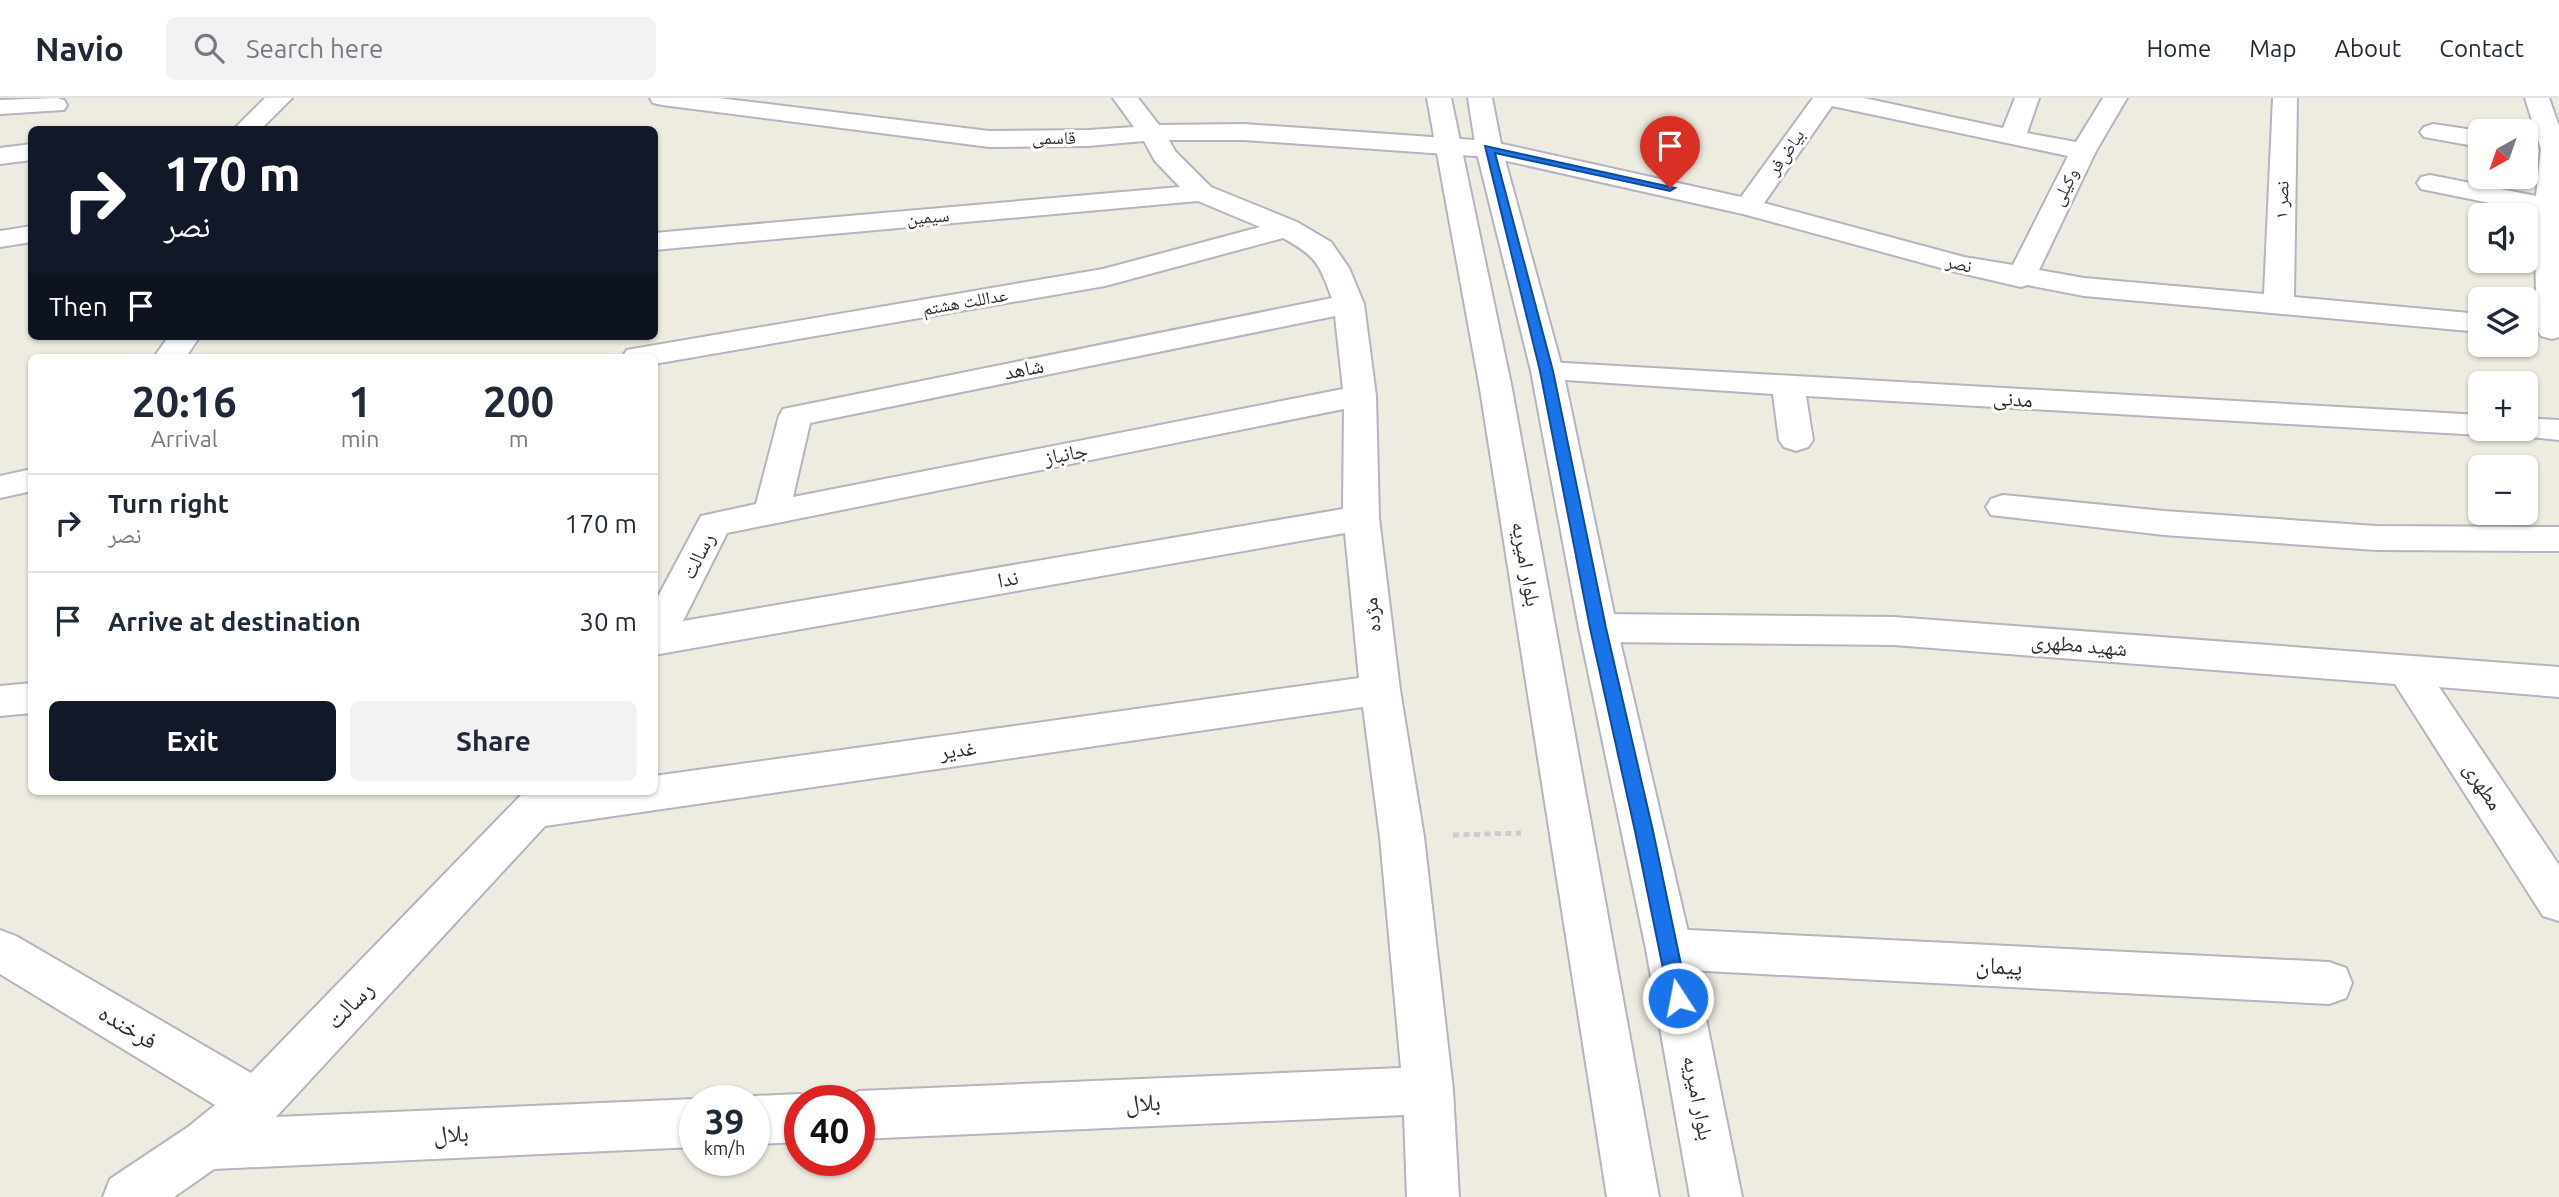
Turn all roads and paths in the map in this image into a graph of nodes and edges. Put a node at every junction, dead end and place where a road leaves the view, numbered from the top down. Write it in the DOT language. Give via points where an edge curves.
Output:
graph roads {
  1 [pos="280,98"];
  2 [pos="662,98"];
  3 [pos="1125,98"];
  4 [pos="1439,98"];
  5 [pos="1480,98"];
  6 [pos="1825,98"];
  7 [pos="1830,98"];
  8 [pos="2027,98"];
  9 [pos="2115,98"];
  10 [pos="2285,98"];
  11 [pos="2537,98"];
  12 [pos="55,105"];
  13 [pos="0,107"];
  14 [pos="245,126"];
  15 [pos="2433,132"];
  16 [pos="1152,133"];
  17 [pos="2468,137"];
  18 [pos="2012,138"];
  19 [pos="2538,147"];
  20 [pos="1448,148"];
  21 [pos="1489,149"];
  22 [pos="2557,150"];
  23 [pos="2083,151"];
  24 [pos="28,152"];
  25 [pos="0,156"];
  26 [pos="2430,183"];
  27 [pos="1201,193"];
  28 [pos="1748,207"];
  29 [pos="2548,207"];
  30 [pos="1287,228"];
  31 [pos="28,235"];
  32 [pos="0,239"];
  33 [pos="658,242"];
  34 [pos="2021,278"];
  35 [pos="2279,303"];
  36 [pos="1349,304"];
  37 [pos="2468,322"];
  38 [pos="2546,329"];
  39 [pos="656,354"];
  40 [pos="1547,371"];
  41 [pos="1788,383"];
  42 [pos="1360,397"];
  43 [pos="2468,424"];
  44 [pos="2538,429"];
  45 [pos="2559,430"];
  46 [pos="1796,440"];
  47 [pos="28,481"];
  48 [pos="0,486"];
  49 [pos="2003,507"];
  50 [pos="772,511"];
  51 [pos="1361,518"];
  52 [pos="2559,539"];
  53 [pos="1598,628"];
  54 [pos="658,634"];
  55 [pos="658,639"];
  56 [pos="2407,671"];
  57 [pos="2559,682"];
  58 [pos="1380,690"];
  59 [pos="28,698"];
  60 [pos="0,701"];
  61 [pos="658,785"];
  62 [pos="581,795"];
  63 [pos="543,800"];
  64 [pos="1571,831"];
  65 [pos="1402,838"];
  66 [pos="2559,902"];
  67 [pos="1669,949"];
  68 [pos="0,950"];
  69 [pos="2329,984"];
  70 [pos="1428,1090"];
  71 [pos="256,1103"];
  72 [pos="875,1114"];
  73 [pos="679,1124"];
  74 [pos="206,1145"];
  75 [pos="130,1197"];
  76 [pos="1433,1197"];
  77 [pos="1633,1197"];
  78 [pos="1716,1197"];
  1 -- 14 [label="street"];
  2 -- 16 [label="street, قاسمی" via="989,139"];
  3 -- 16 [label="street, مژده"];
  4 -- 20 [label="street, بلوار امیریه"];
  5 -- 21 [label="street, بلوار امیریه"];
  6 -- 28 [label="street, بیاض‌فر"];
  7 -- 18 [label="street"];
  8 -- 18 [label="street"];
  9 -- 23 [label="street, وکیلی"];
  10 -- 35 [label="street, نصر ۱"];
  11 -- 22 [label="street"];
  12 -- 13 [label="street"];
  15 -- 17 [label="street"];
  16 -- 20 [label="street, قاسمی" via="1244,132"];
  16 -- 27 [label="street, مژده" via="1164,155"];
  18 -- 23 [label="street"];
  19 -- 22 [label="street"];
  20 -- 21 [label="street, نصر"];
  20 -- 64 [label="street, بلوار امیریه" via="1496,389"];
  21 -- 28 [label="street, نصر"];
  21 -- 40 [label="street, بلوار امیریه"];
  22 -- 29 [label="street"];
  23 -- 34 [label="street, وکیلی"];
  24 -- 25 [label="street"];
  26 -- 29 [label="street"];
  27 -- 30 [label="street, مژده"];
  27 -- 33 [label="street, سیمین"];
  28 -- 34 [label="street, نصر"];
  29 -- 38 [label="street"];
  30 -- 36 [label="street, مژده" via="1325,252"];
  30 -- 39 [label="street, عداللت هشتم" via="1105,277"];
  31 -- 32 [label="street"];
  34 -- 35 [label="street, نصر"];
  35 -- 37 [label="street, نصر"];
  36 -- 42 [label="street, مژده"];
  36 -- 50 [label="street, شاهد" via="795,415"];
  40 -- 41 [label="street, مدنی"];
  40 -- 53 [label="street, بلوار امیریه"];
  41 -- 43 [label="street, مدنی"];
  41 -- 46 [label="street"];
  42 -- 50 [label="street, جانباز"];
  42 -- 51 [label="street, مژده"];
  44 -- 45 [label="street"];
  47 -- 48 [label="street"];
  49 -- 52 [label="street" via="2376,538"];
  50 -- 54 [label="street, رسالت" via="714,524"];
  51 -- 55 [label="street, ندا"];
  51 -- 58 [label="street, مژده"];
  53 -- 56 [label="street, شهید مطهری" via="1894,631"];
  53 -- 67 [label="street, بلوار امیریه"];
  56 -- 57 [label="street, شهید مطهری"];
  56 -- 66 [label="street, مطهری"];
  58 -- 61 [label="street, غدیر"];
  58 -- 65 [label="street, مژده"];
  59 -- 60 [label="street"];
  62 -- 63 [label="street, غدیر"];
  63 -- 71 [label="street, رسالت"];
  64 -- 65 [label="path"];
  64 -- 77 [label="street, بلوار امیریه"];
  65 -- 70 [label="street, مژده"];
  67 -- 69 [label="street, پیمان"];
  67 -- 78 [label="street, بلوار امیریه"];
  68 -- 71 [label="street, فرخنده"];
  70 -- 72 [label="street, بلال"];
  70 -- 76 [label="street, مژده"];
  71 -- 74 [label="street, رسالت"];
  73 -- 74 [label="street, بلال"];
  74 -- 75 [label="street, رسالت"];
}
